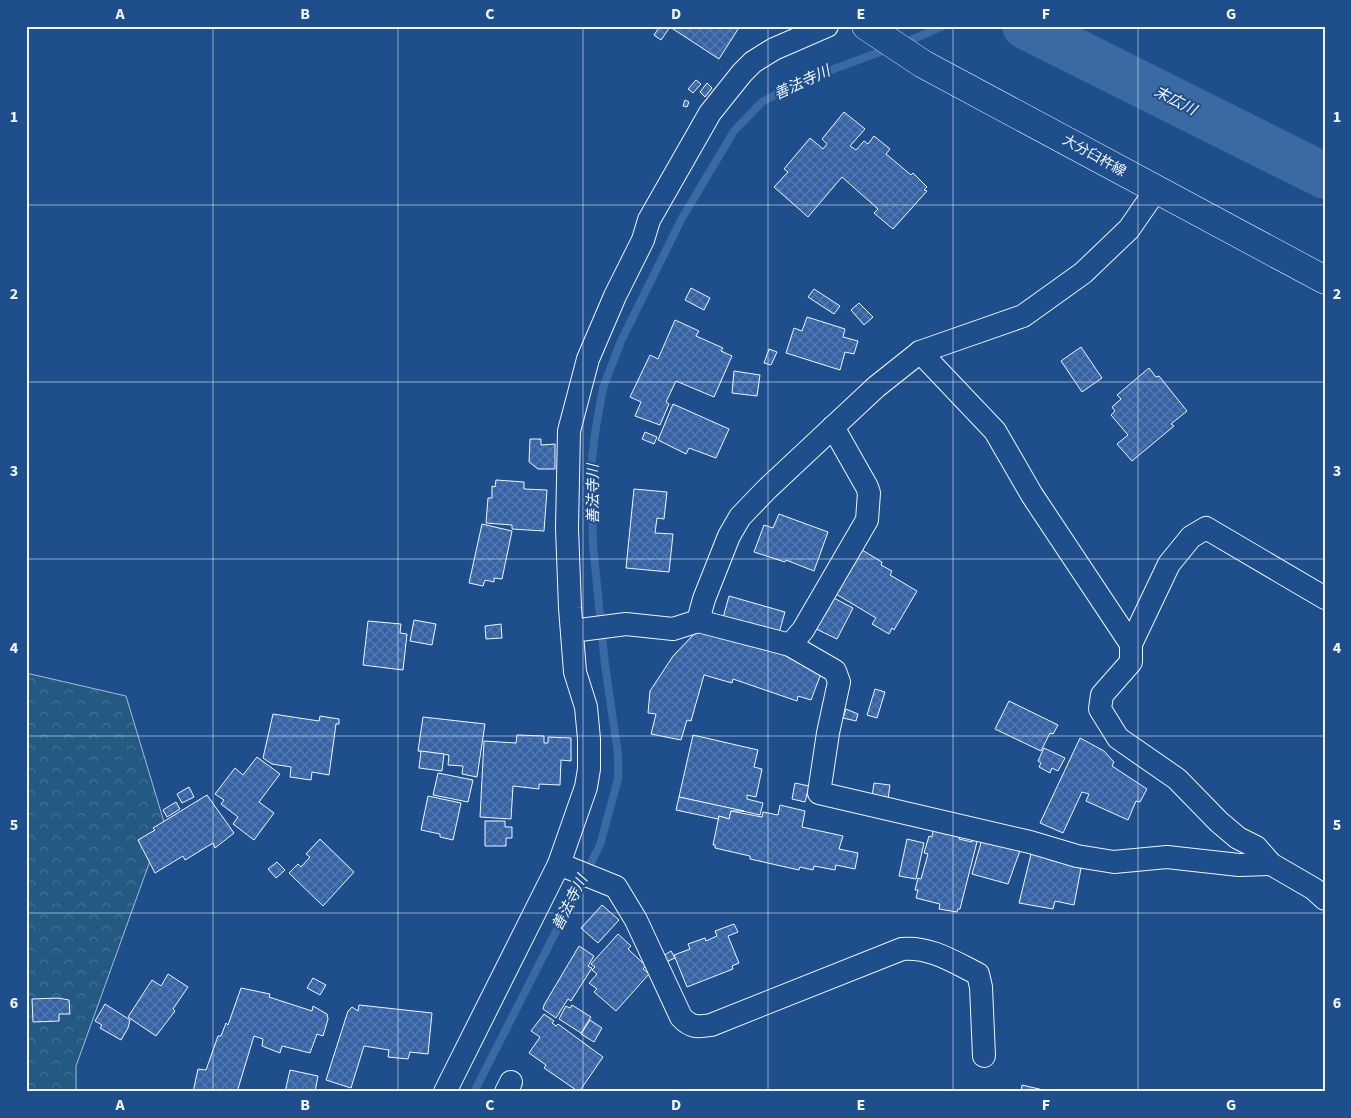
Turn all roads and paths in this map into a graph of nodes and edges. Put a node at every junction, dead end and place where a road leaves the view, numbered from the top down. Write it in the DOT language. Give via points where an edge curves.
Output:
graph roads {
  1 [pos="827,26"];
  2 [pos="866,26"];
  3 [pos="1156,190"];
  4 [pos="1325,280"];
  5 [pos="920,352"];
  6 [pos="833,427"];
  7 [pos="1325,598"];
  8 [pos="698,621"];
  9 [pos="577,630"];
  10 [pos="1131,644"];
  11 [pos="790,645"];
  12 [pos="1271,864"];
  13 [pos="563,866"];
  14 [pos="1325,899"];
  15 [pos="984,1056"];
  16 [pos="445,1092"];
  1 -- 9 [label="street" via="774,49 753,62 710,113 649,220 643,240 598,334 569,431 567,528"];
  2 -- 3 [label="main road, 大分臼杵線" via="923,64"];
  3 -- 4 [label="main road, 大分臼杵線"];
  3 -- 5 [label="street" via="1129,229 1084,273 1024,316"];
  5 -- 6 [label="street"];
  5 -- 10 [label="street" via="995,431 1032,495"];
  6 -- 8 [label="street" via="740,517 729,536"];
  6 -- 11 [label="street" via="867,487 867,520 803,630"];
  7 -- 10 [label="street" via="1206,528 1191,537 1169,564"];
  8 -- 9 [label="street" via="673,629 626,624"];
  8 -- 11 [label="street"];
  9 -- 13 [label="street" via="575,672 586,707 589,769"];
  10 -- 12 [label="street" via="1131,662 1102,695 1100,709 1110,727 1118,738 1178,779 1219,822 1238,838 1256,847"];
  11 -- 12 [label="street" via="835,671 839,682 819,793 1077,856 1114,862 1167,857 1239,865"];
  12 -- 14 [label="street"];
  13 -- 15 [label="street" via="616,887 636,920 688,1026 712,1025 902,949 925,949 978,974"];
  13 -- 16 [label="street"];
}
